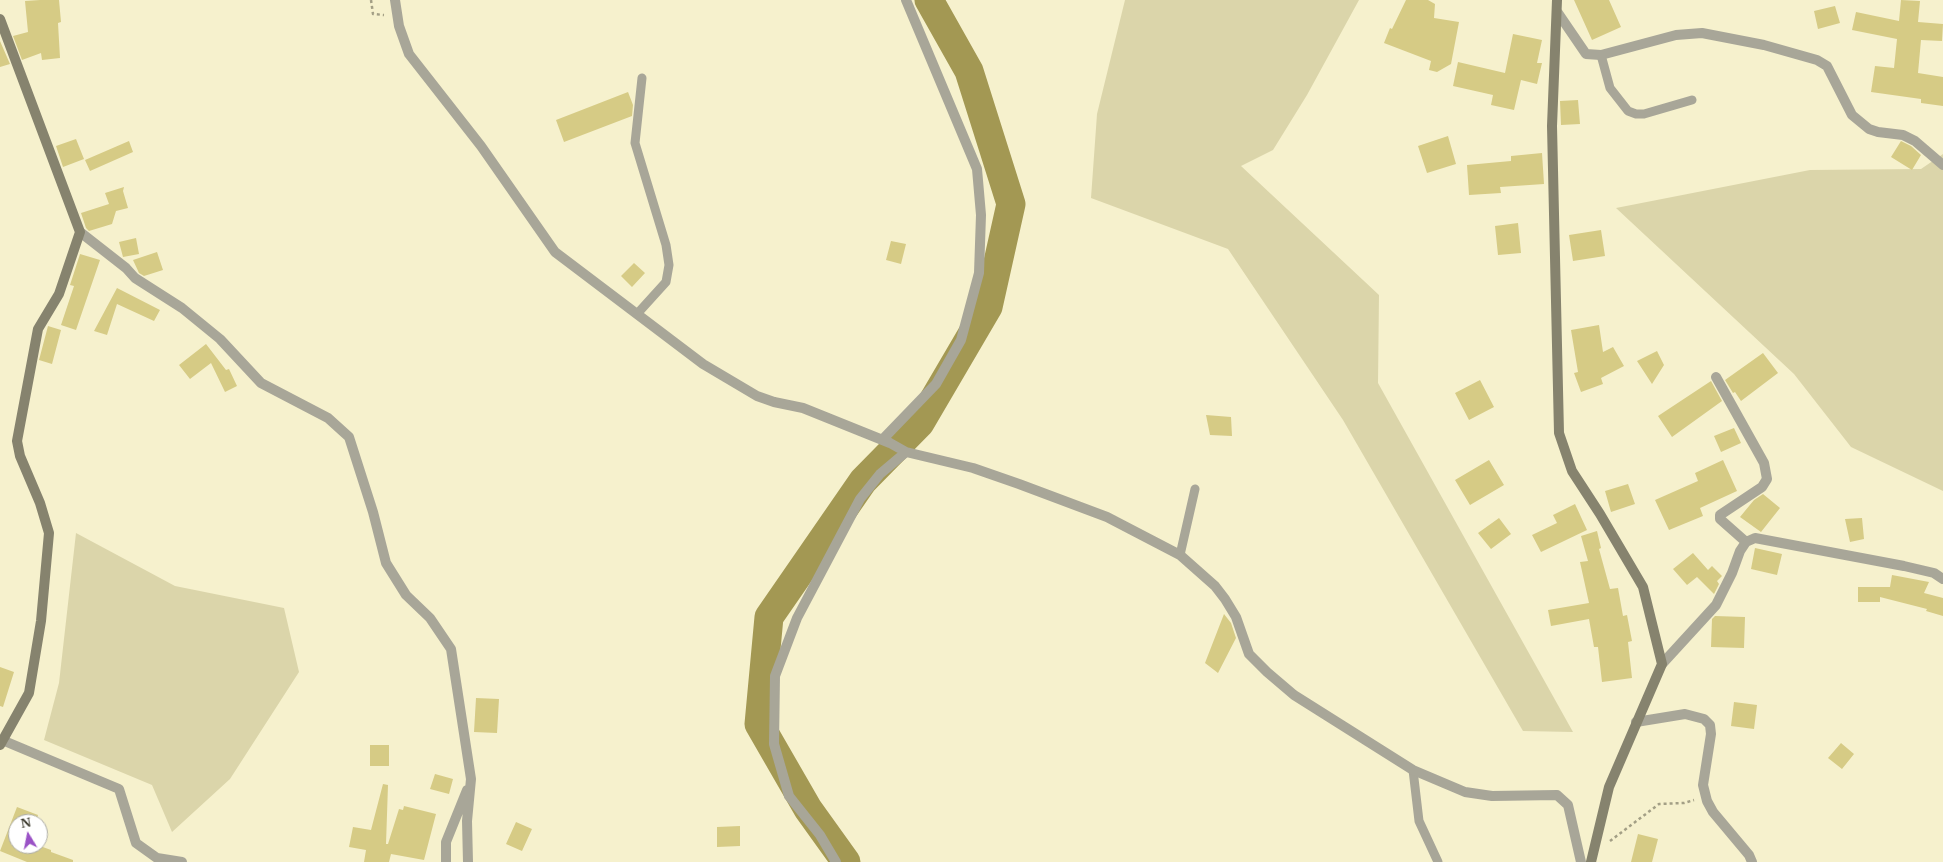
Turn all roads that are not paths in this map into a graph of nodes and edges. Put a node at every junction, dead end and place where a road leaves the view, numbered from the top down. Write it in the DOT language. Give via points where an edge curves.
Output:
graph roads {
  1 [pos="395,0"];
  2 [pos="906,0"];
  3 [pos="1557,0"];
  4 [pos="1558,13"];
  5 [pos="0,18"];
  6 [pos="1601,55"];
  7 [pos="642,78"];
  8 [pos="1692,100"];
  9 [pos="1943,166"];
  10 [pos="80,232"];
  11 [pos="637,314"];
  12 [pos="1716,378"];
  13 [pos="895,446"];
  14 [pos="1195,489"];
  15 [pos="1746,542"];
  16 [pos="1180,555"];
  17 [pos="1943,579"];
  18 [pos="1662,664"];
  19 [pos="1636,722"];
  20 [pos="1,742"];
  21 [pos="1413,770"];
  22 [pos="471,779"];
  23 [pos="182,862"];
  24 [pos="446,862"];
  25 [pos="468,862"];
  26 [pos="836,862"];
  27 [pos="1438,862"];
  28 [pos="1580,862"];
  29 [pos="1591,862"];
  30 [pos="1752,862"];
  1 -- 11 [label="street" via="399,26 409,54 481,146 555,252"];
  2 -- 13 [label="street" via="977,169 981,216 980,273 961,340 940,378"];
  3 -- 4 [label="street"];
  4 -- 6 [label="street" via="1586,54"];
  4 -- 18 [label="street" via="1552,126 1559,433 1572,471 1643,587"];
  5 -- 10 [label="street"];
  6 -- 8 [label="lane" via="1610,88 1628,111 1644,114"];
  6 -- 9 [label="street" via="1676,35 1702,33 1764,45 1817,60 1827,66 1852,115 1869,129 1903,135 1915,141"];
  7 -- 11 [label="lane" via="635,143 670,265 666,282"];
  10 -- 20 [label="street" via="59,294 38,329 18,433 20,456 40,503 49,533 41,621 29,693"];
  10 -- 22 [label="street" via="135,278 182,308 214,335 261,383 328,418 349,437 386,563 406,595 430,618 451,649"];
  11 -- 13 [label="street" via="703,364 756,396 804,408"];
  12 -- 15 [label="street" via="1764,463 1768,479 1762,487 1720,515 1720,519"];
  13 -- 16 [label="street" via="973,468 1092,511"];
  13 -- 26 [label="street" via="880,474 860,499 797,618 775,676 774,744 789,796 820,835"];
  14 -- 16 [label="lane"];
  15 -- 17 [label="street" via="1755,538 1769,540 1904,566 1934,573"];
  15 -- 18 [label="street" via="1716,605"];
  16 -- 21 [label="street" via="1215,586 1225,599 1236,617 1249,654 1267,672 1307,704"];
  18 -- 19 [label="street"];
  19 -- 29 [label="street" via="1609,788"];
  19 -- 30 [label="street" via="1685,714 1704,719 1710,725 1711,734 1703,784 1713,812"];
  20 -- 23 [label="street" via="119,789 136,843 157,858"];
  21 -- 27 [label="lane" via="1419,821"];
  21 -- 28 [label="street" via="1464,792 1492,796 1557,795 1568,805"];
  22 -- 24 [label="street" via="446,842"];
  22 -- 25 [label="street" via="467,821"];
}
